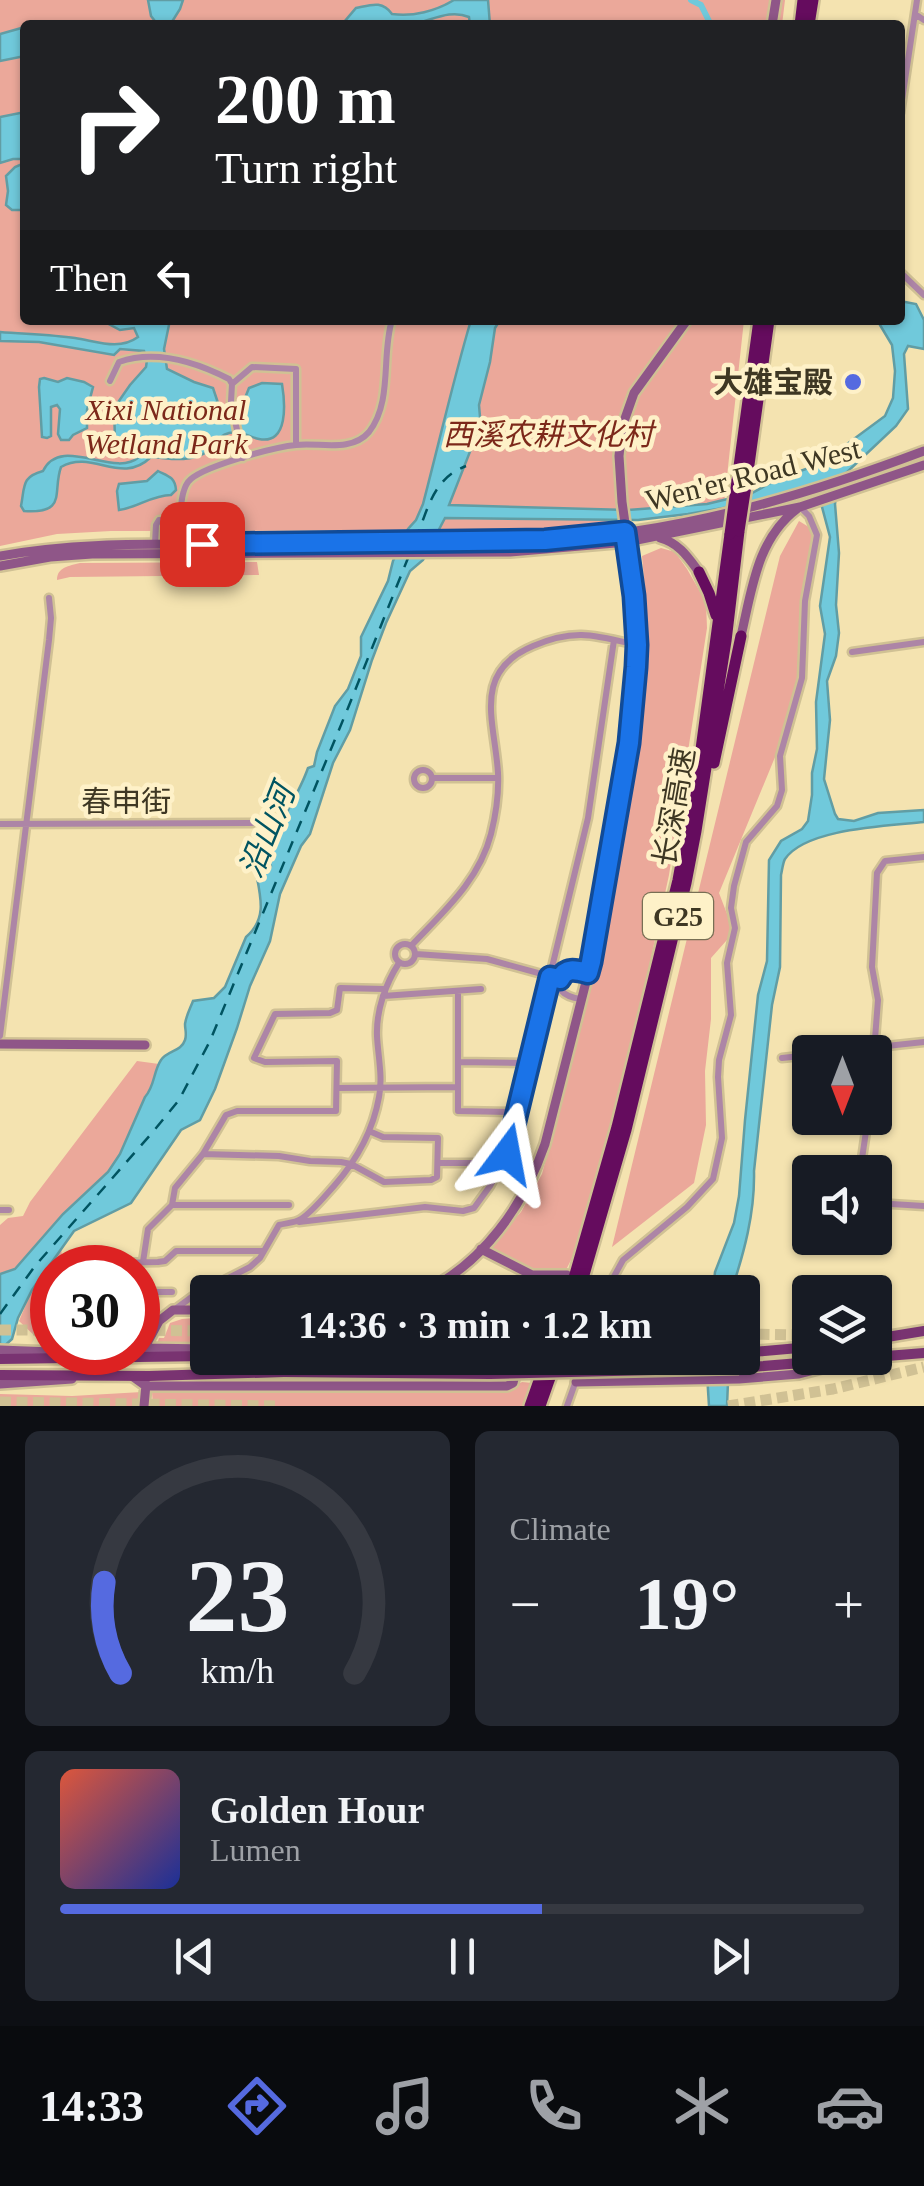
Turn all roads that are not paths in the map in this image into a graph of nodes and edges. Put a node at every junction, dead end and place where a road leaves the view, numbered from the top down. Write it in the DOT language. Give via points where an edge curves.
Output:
graph roads {
  1 [pos="917,0"];
  2 [pos="915,14"];
  3 [pos="924,20"];
  4 [pos="905,80"];
  5 [pos="905,277"];
  6 [pos="924,295"];
  7 [pos="391,325"];
  8 [pos="682,325"];
  9 [pos="758,325"];
  10 [pos="767,325"];
  11 [pos="110,381"];
  12 [pos="232,384"];
  13 [pos="296,444"];
  14 [pos="924,451"];
  15 [pos="244,458"];
  16 [pos="924,465"];
  17 [pos="742,480"];
  18 [pos="849,485"];
  19 [pos="817,496"];
  20 [pos="800,506"];
  21 [pos="180,520"];
  22 [pos="625,532"];
  23 [pos="734,533"];
  24 [pos="653,536"];
  25 [pos="155,543"];
  26 [pos="202,544"];
  27 [pos="341,548"];
  28 [pos="0,556"];
  29 [pos="0,566"];
  30 [pos="699,572"];
  31 [pos="49,598"];
  32 [pos="718,622"];
  33 [pos="741,636"];
  34 [pos="614,640"];
  35 [pos="924,642"];
  36 [pos="637,645"];
  37 [pos="852,652"];
  38 [pos="432,778"];
  39 [pos="498,778"];
  40 [pos="252,823"];
  41 [pos="0,824"];
  42 [pos="25,824"];
  43 [pos="696,830"];
  44 [pos="924,858"];
  45 [pos="412,946"];
  46 [pos="416,954"];
  47 [pos="399,962"];
  48 [pos="588,973"];
  49 [pos="550,977"];
  50 [pos="560,979"];
  51 [pos="481,989"];
  52 [pos="458,991"];
  53 [pos="384,993"];
  54 [pos="581,999"];
  55 [pos="875,1035"];
  56 [pos="0,1036"];
  57 [pos="924,1042"];
  58 [pos="0,1044"];
  59 [pos="145,1044"];
  60 [pos="892,1047"];
  61 [pos="792,1057"];
  62 [pos="782,1058"];
  63 [pos="458,1062"];
  64 [pos="528,1063"];
  65 [pos="336,1088"];
  66 [pos="380,1088"];
  67 [pos="458,1088"];
  68 [pos="516,1112"];
  69 [pos="369,1131"];
  70 [pos="203,1154"];
  71 [pos="438,1163"];
  72 [pos="503,1163"];
  73 [pos="351,1164"];
  74 [pos="892,1204"];
  75 [pos="172,1205"];
  76 [pos="288,1205"];
  77 [pos="924,1206"];
  78 [pos="299,1222"];
  79 [pos="146,1245"];
  80 [pos="480,1248"];
  81 [pos="264,1252"];
  82 [pos="160,1261"];
  83 [pos="452,1275"];
  84 [pos="532,1275"];
  85 [pos="575,1275"];
  86 [pos="585,1275"];
  87 [pos="615,1275"];
  88 [pos="160,1292"];
  89 [pos="172,1292"];
  90 [pos="173,1310"];
  91 [pos="190,1310"];
  92 [pos="160,1321"];
  93 [pos="924,1331"];
  94 [pos="892,1336"];
  95 [pos="792,1349"];
  96 [pos="0,1350"];
  97 [pos="760,1351"];
  98 [pos="160,1352"];
  99 [pos="190,1352"];
  100 [pos="924,1353"];
  101 [pos="26,1355"];
  102 [pos="30,1355"];
  103 [pos="30,1355"];
  104 [pos="892,1356"];
  105 [pos="0,1359"];
  106 [pos="792,1368"];
  107 [pos="760,1371"];
  108 [pos="0,1375"];
  109 [pos="238,1375"];
  110 [pos="514,1375"];
  111 [pos="542,1375"];
  112 [pos="551,1375"];
  113 [pos="578,1375"];
  114 [pos="731,1375"];
  115 [pos="15,1380"];
  116 [pos="147,1381"];
  117 [pos="576,1382"];
  118 [pos="0,1384"];
  119 [pos="144,1406"];
  120 [pos="530,1406"];
  121 [pos="540,1406"];
  122 [pos="567,1406"];
  1 -- 2 [label="street"];
  2 -- 3 [label="street"];
  2 -- 4 [label="street"];
  5 -- 6 [label="street"];
  7 -- 13 [label="street" via="381,406 367,434 344,445"];
  8 -- 22 [label="main road" via="634,393 622,427"];
  9 -- 17 [label="highway, 长深高速 / G25"];
  10 -- 17 [label="highway, 长深高速 / G25"];
  11 -- 12 [label="street" via="120,362 138,357 183,360"];
  12 -- 13 [label="street" via="252,367 296,369"];
  12 -- 15 [label="street"];
  13 -- 15 [label="street"];
  14 -- 18 [label="main road, Wen'er Road West"];
  15 -- 21 [label="street" via="189,482"];
  16 -- 18 [label="main road, Wen'er Road West"];
  17 -- 23 [label="highway, 长深高速 / G25, bridge"];
  18 -- 19 [label="main road, Wen'er Road West"];
  19 -- 20 [label="main road, Wen'er Road West"];
  19 -- 22 [label="main road, Wen'er Road West"];
  20 -- 24 [label="main road, Wen'er Road West"];
  20 -- 33 [label="main road" via="770,537"];
  20 -- 87 [label="street" via="817,535 804,602 802,678 780,756 777,806 746,842 734,886 727,963 732,1015 719,1060 722,1138 714,1179 623,1260"];
  21 -- 25 [label="street" via="159,520"];
  21 -- 26 [label="street" via="200,522"];
  22 -- 24 [label="main road, Wen'er Road West"];
  22 -- 27 [label="main road, Wen'er Road West" via="470,547"];
  22 -- 36 [label="main road"];
  23 -- 32 [label="highway, 长深高速 / G25"];
  23 -- 43 [label="highway, 长深高速 / G25" via="726,641"];
  24 -- 30 [label="main road" via="670,540"];
  25 -- 26 [label="main road"];
  25 -- 28 [label="main road"];
  26 -- 27 [label="main road"];
  27 -- 29 [label="main road" via="92,554"];
  30 -- 32 [label="highway"];
  31 -- 42 [label="street"];
  32 -- 85 [label="highway, 长深高速 / G25" via="678,880"];
  33 -- 43 [label="highway"];
  34 -- 36 [label="street"];
  34 -- 39 [label="street" via="557,636 511,657 491,691"];
  34 -- 49 [label="street" via="588,818"];
  35 -- 37 [label="street"];
  36 -- 48 [label="main road" via="626,758"];
  38 -- 39 [label="street"];
  39 -- 45 [label="street" via="484,854 459,896"];
  40 -- 42 [label="street, 春申街"];
  41 -- 42 [label="street, 春申街"];
  42 -- 56 [label="street"];
  43 -- 86 [label="highway, 长深高速 / G25"];
  44 -- 55 [label="street" via="885,861 877,873"];
  45 -- 46 [label="street"];
  45 -- 47 [label="street" via="396,948"];
  46 -- 47 [label="street" via="409,964"];
  46 -- 49 [label="street" via="488,959"];
  47 -- 53 [label="street"];
  48 -- 50 [label="street" via="572,970"];
  48 -- 54 [label="main road"];
  49 -- 50 [label="street"];
  49 -- 64 [label="street"];
  50 -- 54 [label="street" via="562,993"];
  51 -- 52 [label="street"];
  52 -- 53 [label="street"];
  52 -- 63 [label="street"];
  53 -- 65 [label="street" via="340,988 337,1010 330,1013 275,1014 254,1058 337,1061"];
  53 -- 66 [label="street" via="377,1033"];
  54 -- 80 [label="main road" via="535,1172 501,1228"];
  57 -- 60 [label="street"];
  58 -- 59 [label="main road"];
  61 -- 62 [label="street"];
  63 -- 64 [label="street"];
  63 -- 67 [label="street"];
  64 -- 68 [label="street"];
  65 -- 66 [label="street"];
  65 -- 70 [label="street" via="336,1111 230,1112"];
  66 -- 67 [label="street"];
  66 -- 69 [label="street"];
  67 -- 68 [label="street" via="458,1111"];
  68 -- 72 [label="street"];
  69 -- 71 [label="street" via="438,1138"];
  69 -- 73 [label="street"];
  70 -- 73 [label="street"];
  70 -- 75 [label="street" via="176,1188"];
  71 -- 72 [label="street"];
  71 -- 73 [label="street" via="431,1180 392,1182"];
  72 -- 78 [label="street" via="474,1208 463,1212 425,1207"];
  73 -- 78 [label="street"];
  74 -- 77 [label="street"];
  75 -- 76 [label="street"];
  75 -- 79 [label="street" via="148,1228"];
  78 -- 81 [label="street" via="279,1225"];
  80 -- 83 [label="main road"];
  80 -- 84 [label="main road"];
  81 -- 82 [label="street" via="176,1252"];
  81 -- 90 [label="street" via="250,1267"];
  88 -- 89 [label="street"];
  90 -- 91 [label="main road"];
  90 -- 92 [label="main road"];
  93 -- 94 [label="main road"];
  95 -- 97 [label="main road"];
  96 -- 101 [label="main road"];
  98 -- 99 [label="main road"];
  100 -- 104 [label="main road"];
  101 -- 102 [label="main road"];
  101 -- 103 [label="main road"];
  101 -- 105 [label="main road"];
  106 -- 107 [label="main road"];
  108 -- 115 [label="main road"];
  109 -- 116 [label="main road, bridge"];
  110 -- 116 [label="main road" via="506,1386"];
  111 -- 120 [label="highway"];
  112 -- 121 [label="highway"];
  113 -- 117 [label="street"];
  114 -- 117 [label="main road"];
  115 -- 116 [label="main road"];
  115 -- 118 [label="main road"];
  116 -- 119 [label="main road"];
  117 -- 122 [label="street"];
}
